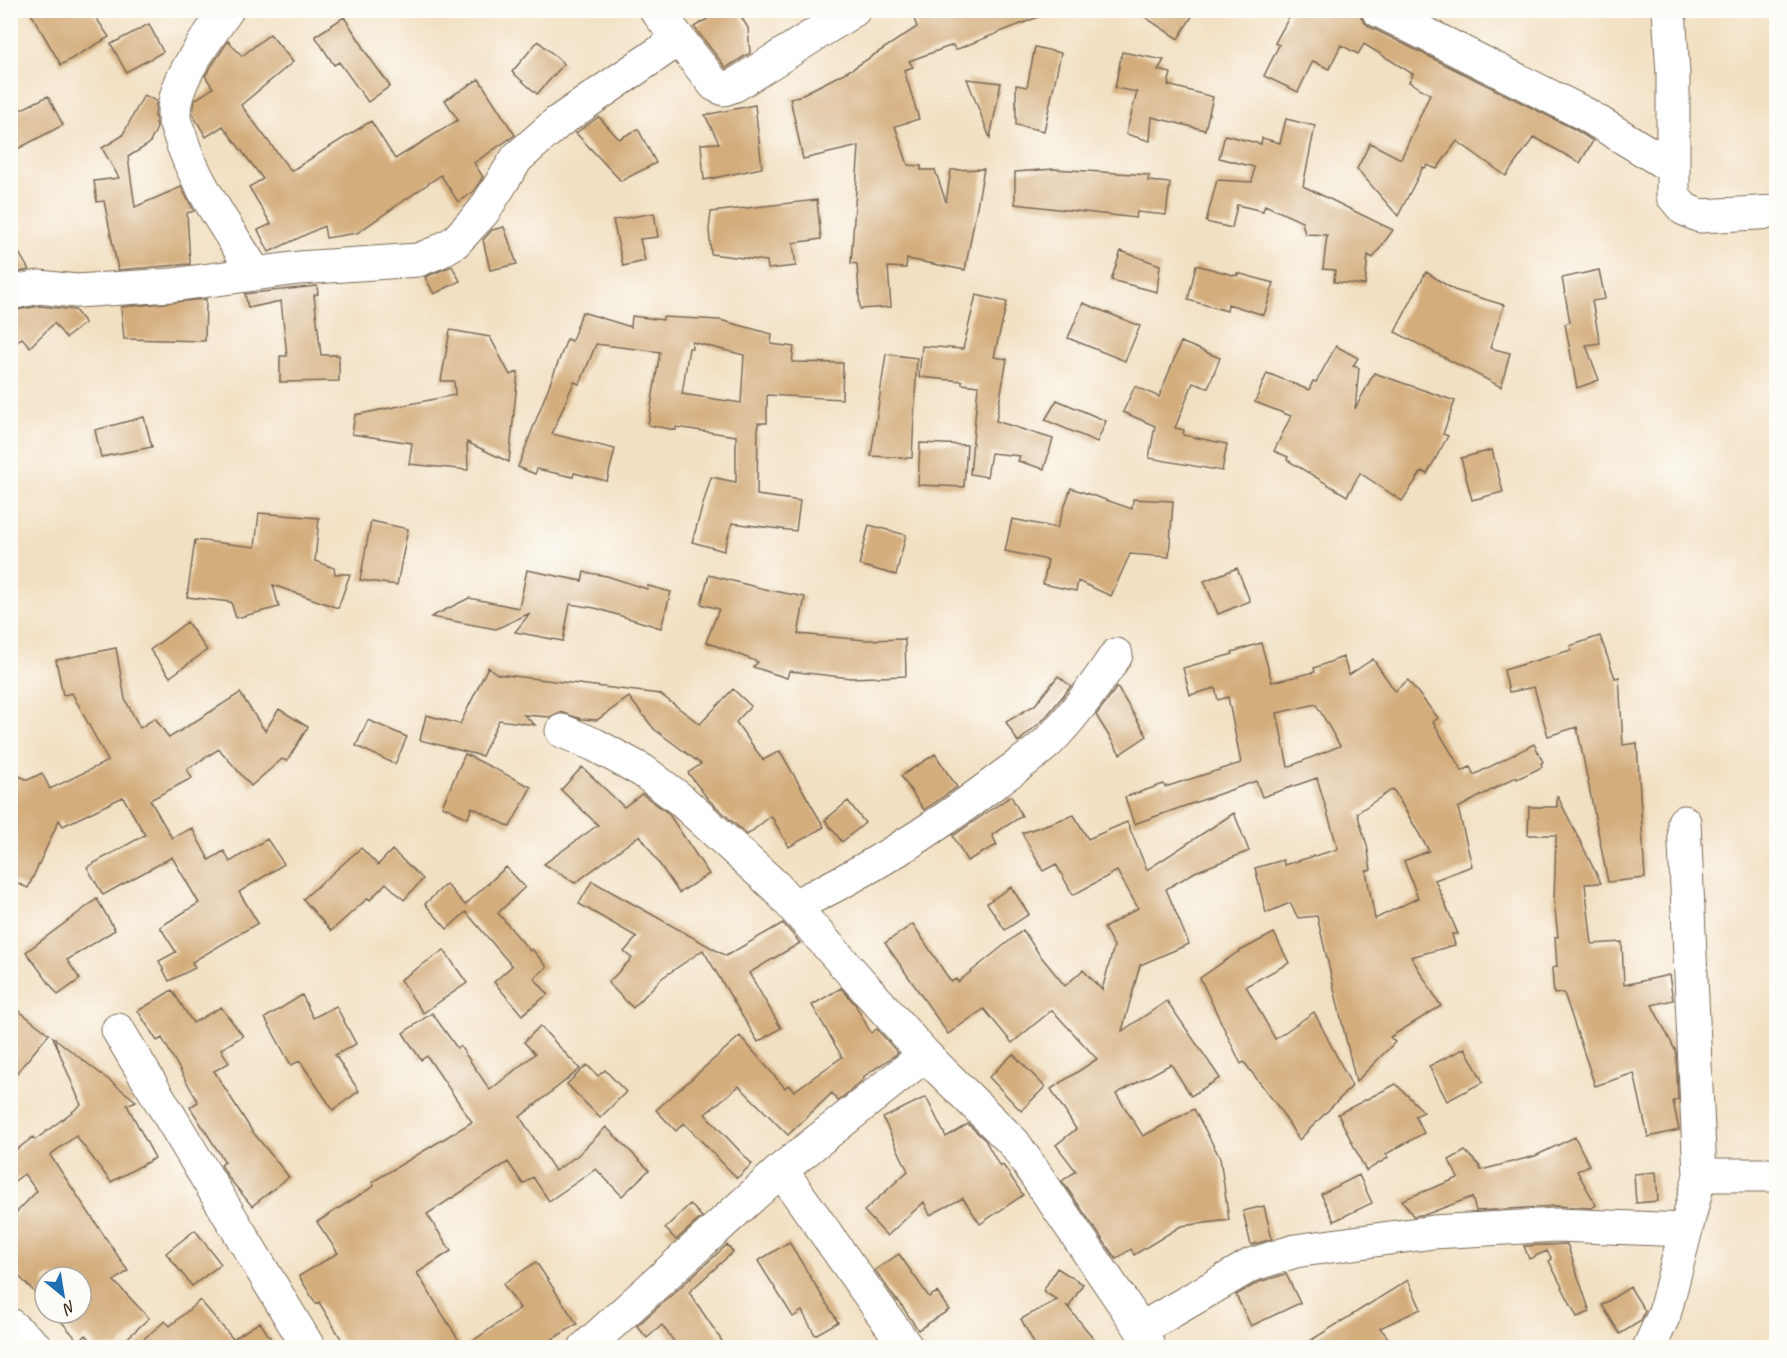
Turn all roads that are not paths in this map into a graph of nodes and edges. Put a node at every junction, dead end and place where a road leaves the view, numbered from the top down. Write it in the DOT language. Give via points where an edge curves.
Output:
graph roads {
  1 [pos="227,10"];
  2 [pos="656,10"];
  3 [pos="854,10"];
  4 [pos="1378,10"];
  5 [pos="1669,10"];
  6 [pos="679,39"];
  7 [pos="1673,168"];
  8 [pos="1776,212"];
  9 [pos="255,273"];
  10 [pos="10,293"];
  11 [pos="1116,655"];
  12 [pos="562,731"];
  13 [pos="1684,822"];
  14 [pos="794,906"];
  15 [pos="118,1030"];
  16 [pos="925,1055"];
  17 [pos="781,1170"];
  18 [pos="1700,1175"];
  19 [pos="1776,1175"];
  20 [pos="1686,1230"];
  21 [pos="10,1325"];
  22 [pos="1145,1338"];
  23 [pos="37,1347"];
  24 [pos="309,1347"];
  25 [pos="585,1347"];
  26 [pos="907,1347"];
  27 [pos="1649,1347"];
  1 -- 9 [label="street" via="195,55 178,94 174,116 182,145 198,178"];
  2 -- 6 [label="street"];
  3 -- 6 [label="street" via="724,89 715,85"];
  4 -- 7 [label="street" via="1585,114"];
  5 -- 7 [label="street"];
  6 -- 9 [label="street" via="558,122 516,158 483,212 455,242 438,252 418,260"];
  7 -- 8 [label="street" via="1672,196 1684,209 1700,216"];
  9 -- 10 [label="street" via="172,285 76,291 39,286"];
  11 -- 14 [label="street" via="1048,742 951,816 892,855"];
  12 -- 14 [label="street" via="643,771 680,800"];
  13 -- 18 [label="street"];
  14 -- 16 [label="street"];
  15 -- 24 [label="street"];
  16 -- 17 [label="street"];
  16 -- 22 [label="street" via="1014,1143"];
  17 -- 25 [label="street"];
  17 -- 26 [label="street"];
  18 -- 19 [label="street"];
  18 -- 20 [label="street"];
  20 -- 22 [label="street" via="1545,1226 1432,1232 1295,1251 1251,1265"];
  20 -- 27 [label="street" via="1664,1315"];
  21 -- 23 [label="street"];
}
